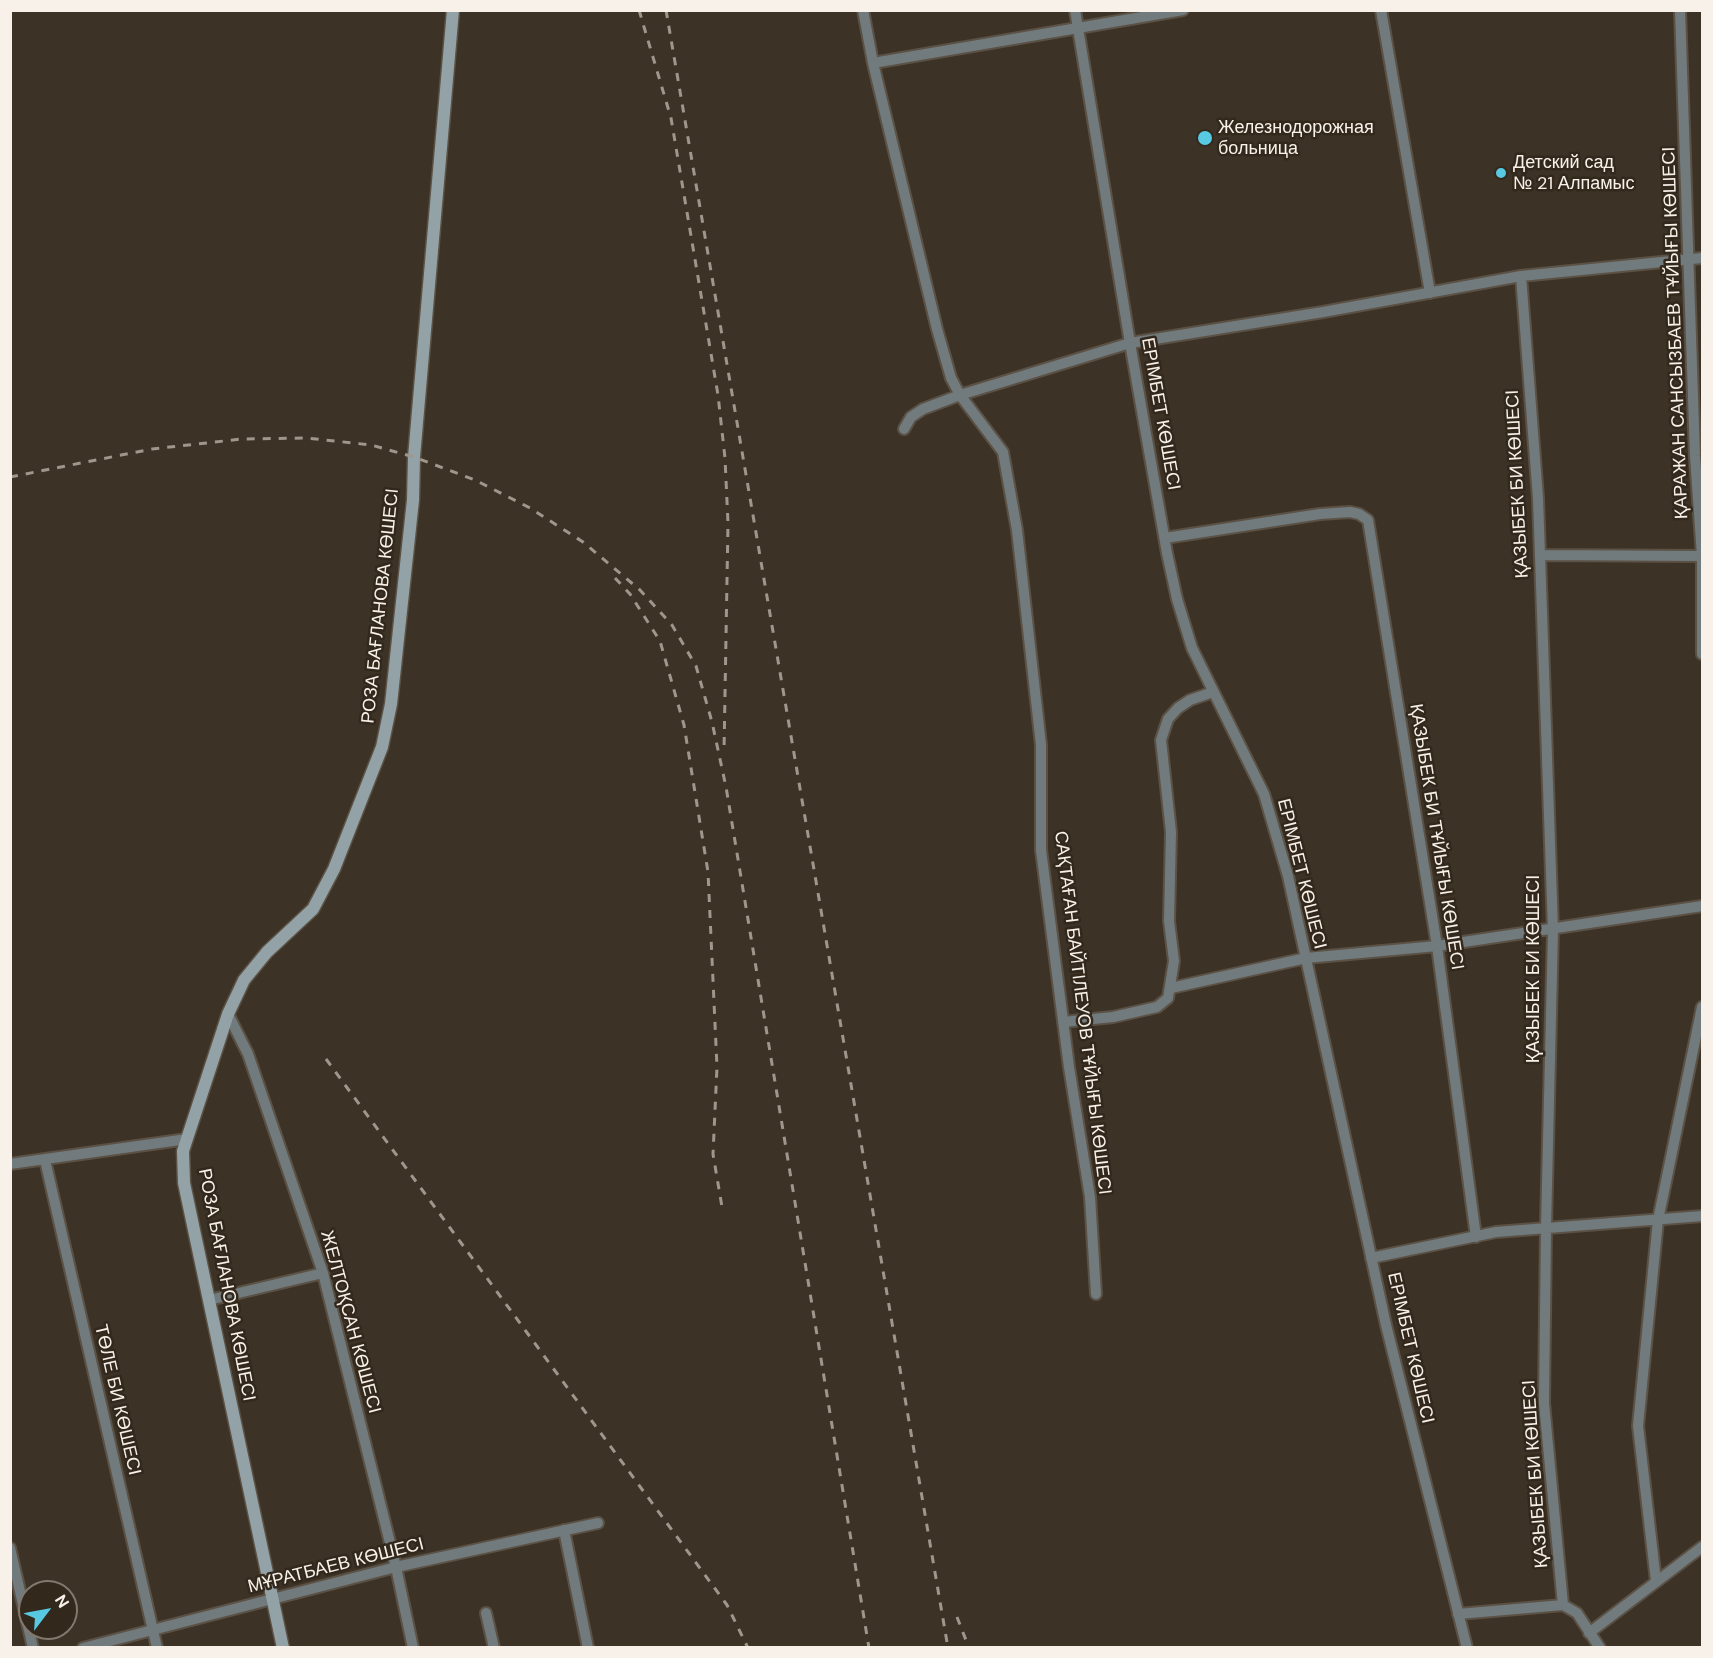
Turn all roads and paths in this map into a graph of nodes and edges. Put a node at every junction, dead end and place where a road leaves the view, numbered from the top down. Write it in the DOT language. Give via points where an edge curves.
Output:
graph roads {
  1 [pos="453,10"];
  2 [pos="863,10"];
  3 [pos="1075,10"];
  4 [pos="1184,10"];
  5 [pos="1381,10"];
  6 [pos="1680,10"];
  7 [pos="1078,28"];
  8 [pos="873,63"];
  9 [pos="1702,258"];
  10 [pos="1688,259"];
  11 [pos="1521,276"];
  12 [pos="1430,293"];
  13 [pos="1130,344"];
  14 [pos="960,395"];
  15 [pos="904,429"];
  16 [pos="1165,538"];
  17 [pos="1540,555"];
  18 [pos="1702,556"];
  19 [pos="1702,654"];
  20 [pos="1213,692"];
  21 [pos="1702,906"];
  22 [pos="1553,930"];
  23 [pos="1437,946"];
  24 [pos="1306,958"];
  25 [pos="1171,988"];
  26 [pos="1702,1007"];
  27 [pos="228,1014"];
  28 [pos="1063,1022"];
  29 [pos="187,1139"];
  30 [pos="45,1160"];
  31 [pos="10,1164"];
  32 [pos="1702,1216"];
  33 [pos="1658,1220"];
  34 [pos="1546,1227"];
  35 [pos="1476,1237"];
  36 [pos="1371,1258"];
  37 [pos="323,1273"];
  38 [pos="1096,1294"];
  39 [pos="209,1300"];
  40 [pos="598,1523"];
  41 [pos="564,1530"];
  42 [pos="1702,1547"];
  43 [pos="10,1548"];
  44 [pos="396,1567"];
  45 [pos="1656,1581"];
  46 [pos="273,1598"];
  47 [pos="1563,1605"];
  48 [pos="486,1613"];
  49 [pos="1458,1614"];
  50 [pos="153,1629"];
  51 [pos="1589,1633"];
  52 [pos="33,1647"];
  53 [pos="83,1647"];
  54 [pos="157,1647"];
  55 [pos="283,1647"];
  56 [pos="413,1647"];
  57 [pos="494,1647"];
  58 [pos="588,1647"];
  59 [pos="1467,1647"];
  60 [pos="1599,1647"];
  1 -- 27 [label="street, РОЗА БАҒЛАНОВА КӨШЕСІ" via="413,500 391,704 382,747 334,869 313,909 267,952 244,980"];
  2 -- 8 [label="street, САҚТАҒАН БАЙТІЛЕУОВ ТҰЙЫҒЫ КӨШЕСІ"];
  3 -- 7 [label="street, ЕРІМБЕТ КӨШЕСІ"];
  4 -- 7 [label="street"];
  5 -- 12 [label="street"];
  6 -- 10 [label="street, ҚАРАЖАН САНСЫЗБАЕВ ТҰЙЫҒЫ КӨШЕСІ"];
  7 -- 8 [label="street"];
  7 -- 13 [label="street, ЕРІМБЕТ КӨШЕСІ"];
  8 -- 14 [label="street, САҚТАҒАН БАЙТІЛЕУОВ ТҰЙЫҒЫ КӨШЕСІ" via="937,329"];
  9 -- 10 [label="street"];
  10 -- 11 [label="street"];
  10 -- 18 [label="street, ҚАРАЖАН САНСЫЗБАЕВ ТҰЙЫҒЫ КӨШЕСІ"];
  11 -- 12 [label="street"];
  11 -- 17 [label="street, ҚАЗЫБЕК БИ КӨШЕСІ"];
  12 -- 13 [label="street"];
  13 -- 14 [label="street"];
  13 -- 16 [label="street, ЕРІМБЕТ КӨШЕСІ"];
  14 -- 15 [label="street" via="922,410 911,417"];
  14 -- 28 [label="street, САҚТАҒАН БАЙТІЛЕУОВ ТҰЙЫҒЫ КӨШЕСІ" via="1003,452 1017,530 1041,745 1041,850"];
  16 -- 20 [label="street, ЕРІМБЕТ КӨШЕСІ" via="1192,648"];
  16 -- 23 [label="street, ҚАЗЫБЕК БИ ТҰЙЫҒЫ КӨШЕСІ" via="1350,512 1368,520"];
  17 -- 18 [label="street"];
  17 -- 22 [label="street, ҚАЗЫБЕК БИ КӨШЕСІ"];
  18 -- 19 [label="street, ҚАРАЖАН САНСЫЗБАЕВ ТҰЙЫҒЫ КӨШЕСІ"];
  20 -- 24 [label="street, ЕРІМБЕТ КӨШЕСІ" via="1264,794"];
  20 -- 25 [label="street" via="1179,708 1168,719 1161,740 1171,832"];
  21 -- 22 [label="street"];
  22 -- 23 [label="street"];
  22 -- 34 [label="street, ҚАЗЫБЕК БИ КӨШЕСІ"];
  23 -- 24 [label="street"];
  23 -- 35 [label="street, ҚАЗЫБЕК БИ ТҰЙЫҒЫ КӨШЕСІ"];
  24 -- 25 [label="street"];
  24 -- 36 [label="street, ЕРІМБЕТ КӨШЕСІ"];
  25 -- 28 [label="street" via="1168,998 1157,1007"];
  26 -- 33 [label="street"];
  27 -- 29 [label="street, РОЗА БАҒЛАНОВА КӨШЕСІ"];
  27 -- 37 [label="street, ЖЕЛТОҚСАН КӨШЕСІ" via="248,1054"];
  28 -- 38 [label="street, САҚТАҒАН БАЙТІЛЕУОВ ТҰЙЫҒЫ КӨШЕСІ" via="1090,1197"];
  29 -- 30 [label="street"];
  29 -- 39 [label="street, РОЗА БАҒЛАНОВА КӨШЕСІ" via="183,1151 184,1183"];
  30 -- 31 [label="street"];
  30 -- 50 [label="street, ТӨЛЕ БИ КӨШЕСІ"];
  32 -- 33 [label="street"];
  33 -- 34 [label="street"];
  33 -- 45 [label="street" via="1638,1426"];
  34 -- 35 [label="street"];
  34 -- 47 [label="street, ҚАЗЫБЕК БИ КӨШЕСІ" via="1544,1403"];
  35 -- 36 [label="street"];
  36 -- 49 [label="street, ЕРІМБЕТ КӨШЕСІ"];
  37 -- 39 [label="street"];
  37 -- 44 [label="street, ЖЕЛТОҚСАН КӨШЕСІ"];
  39 -- 46 [label="street, РОЗА БАҒЛАНОВА КӨШЕСІ"];
  40 -- 41 [label="street, МҰРАТБАЕВ КӨШЕСІ"];
  41 -- 44 [label="street, МҰРАТБАЕВ КӨШЕСІ"];
  41 -- 58 [label="street"];
  42 -- 45 [label="street"];
  43 -- 52 [label="street"];
  44 -- 46 [label="street, МҰРАТБАЕВ КӨШЕСІ"];
  44 -- 56 [label="street, ЖЕЛТОҚСАН КӨШЕСІ"];
  45 -- 51 [label="street"];
  46 -- 50 [label="street, МҰРАТБАЕВ КӨШЕСІ"];
  46 -- 55 [label="street, РОЗА БАҒЛАНОВА КӨШЕСІ"];
  47 -- 49 [label="street"];
  47 -- 51 [label="street" via="1577,1613"];
  48 -- 57 [label="street"];
  49 -- 59 [label="street, ЕРІМБЕТ КӨШЕСІ"];
  50 -- 53 [label="street, МҰРАТБАЕВ КӨШЕСІ"];
  50 -- 54 [label="street, ТӨЛЕ БИ КӨШЕСІ"];
  51 -- 60 [label="street"];
}
